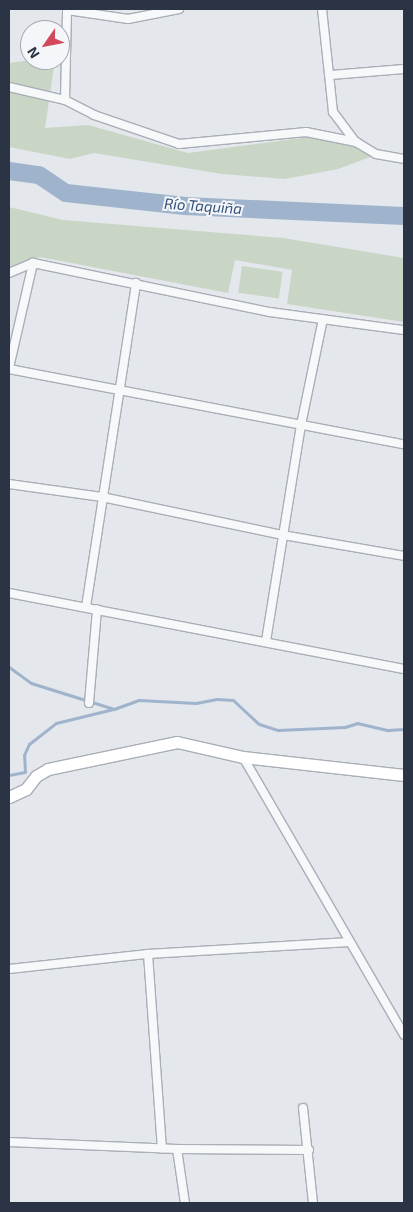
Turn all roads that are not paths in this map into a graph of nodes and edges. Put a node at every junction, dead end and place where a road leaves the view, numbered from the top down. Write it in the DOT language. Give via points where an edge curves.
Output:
graph roads {
  1 [pos="179,9"];
  2 [pos="322,9"];
  3 [pos="67,10"];
  4 [pos="404,69"];
  5 [pos="331,75"];
  6 [pos="9,87"];
  7 [pos="66,100"];
  8 [pos="356,142"];
  9 [pos="391,156"];
  10 [pos="404,159"];
  11 [pos="404,165"];
  12 [pos="33,262"];
  13 [pos="9,273"];
  14 [pos="136,283"];
  15 [pos="323,318"];
  16 [pos="404,330"];
  17 [pos="9,368"];
  18 [pos="119,391"];
  19 [pos="301,425"];
  20 [pos="404,444"];
  21 [pos="9,484"];
  22 [pos="102,497"];
  23 [pos="283,535"];
  24 [pos="404,556"];
  25 [pos="9,593"];
  26 [pos="86,607"];
  27 [pos="97,609"];
  28 [pos="266,641"];
  29 [pos="404,669"];
  30 [pos="88,703"];
  31 [pos="243,757"];
  32 [pos="404,775"];
  33 [pos="9,797"];
  34 [pos="350,942"];
  35 [pos="148,954"];
  36 [pos="9,969"];
  37 [pos="404,1016"];
  38 [pos="395,1020"];
  39 [pos="404,1035"];
  40 [pos="303,1108"];
  41 [pos="9,1142"];
  42 [pos="162,1148"];
  43 [pos="177,1149"];
  44 [pos="309,1150"];
  45 [pos="184,1203"];
  46 [pos="313,1203"];
  1 -- 3 [label="street" via="128,19"];
  2 -- 5 [label="street"];
  3 -- 7 [label="street"];
  4 -- 5 [label="street"];
  5 -- 8 [label="street" via="333,112"];
  6 -- 7 [label="street"];
  7 -- 8 [label="street" via="94,115 180,144 306,132"];
  8 -- 9 [label="street" via="376,154"];
  9 -- 10 [label="street"];
  9 -- 11 [label="street"];
  12 -- 13 [label="street"];
  12 -- 14 [label="street"];
  12 -- 17 [label="street"];
  14 -- 15 [label="street" via="270,312"];
  14 -- 18 [label="street"];
  15 -- 16 [label="street"];
  15 -- 19 [label="street"];
  17 -- 18 [label="street"];
  18 -- 19 [label="street"];
  18 -- 22 [label="street"];
  19 -- 20 [label="street"];
  19 -- 23 [label="street"];
  21 -- 22 [label="street"];
  22 -- 23 [label="street"];
  22 -- 26 [label="street"];
  23 -- 24 [label="street"];
  23 -- 28 [label="street"];
  25 -- 26 [label="street"];
  26 -- 27 [label="street"];
  27 -- 28 [label="street"];
  27 -- 30 [label="street"];
  28 -- 29 [label="street"];
  31 -- 32 [label="street"];
  31 -- 33 [label="street" via="192,745 161,743 48,769 36,776 26,789"];
  31 -- 34 [label="street"];
  34 -- 35 [label="street"];
  34 -- 38 [label="street"];
  35 -- 36 [label="street"];
  35 -- 42 [label="street"];
  37 -- 38 [label="street"];
  38 -- 39 [label="street"];
  40 -- 44 [label="street"];
  41 -- 42 [label="street"];
  42 -- 43 [label="street"];
  43 -- 44 [label="street"];
  43 -- 45 [label="street"];
  44 -- 46 [label="street"];
}
